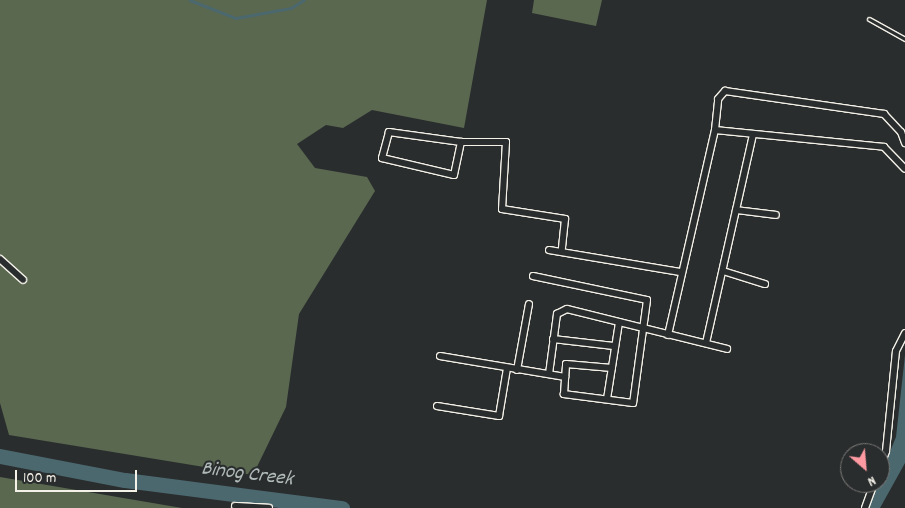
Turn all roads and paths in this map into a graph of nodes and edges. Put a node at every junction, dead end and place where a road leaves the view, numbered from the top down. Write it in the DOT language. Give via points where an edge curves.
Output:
graph roads {
  1 [pos="869,19"];
  2 [pos="905,39"];
  3 [pos="715,130"];
  4 [pos="753,134"];
  5 [pos="461,142"];
  6 [pos="905,143"];
  7 [pos="905,169"];
  8 [pos="736,210"];
  9 [pos="776,215"];
  10 [pos="549,250"];
  11 [pos="562,250"];
  12 [pos="0,258"];
  13 [pos="722,271"];
  14 [pos="680,272"];
  15 [pos="533,276"];
  16 [pos="22,280"];
  17 [pos="766,284"];
  18 [pos="529,304"];
  19 [pos="619,322"];
  20 [pos="644,329"];
  21 [pos="905,333"];
  22 [pos="668,335"];
  23 [pos="553,339"];
  24 [pos="706,344"];
  25 [pos="614,346"];
  26 [pos="727,349"];
  27 [pos="440,356"];
  28 [pos="507,368"];
  29 [pos="612,368"];
  30 [pos="517,370"];
  31 [pos="550,374"];
  32 [pos="566,377"];
  33 [pos="607,399"];
  34 [pos="437,406"];
  35 [pos="887,443"];
  36 [pos="870,493"];
  37 [pos="235,506"];
  38 [pos="269,508"];
  39 [pos="865,508"];
  1 -- 2 [label="lane"];
  3 -- 4 [label="street"];
  3 -- 6 [label="street" via="718,99 725,92 884,114 901,132"];
  3 -- 14 [label="street"];
  4 -- 7 [label="street" via="884,147"];
  4 -- 8 [label="street"];
  5 -- 5 [label="street" via="454,174 382,158 389,132"];
  5 -- 11 [label="street" via="506,142 502,209 565,219"];
  8 -- 9 [label="street"];
  8 -- 13 [label="street"];
  10 -- 11 [label="street"];
  11 -- 14 [label="street"];
  12 -- 16 [label="street"];
  13 -- 17 [label="street"];
  13 -- 24 [label="street"];
  14 -- 22 [label="street"];
  15 -- 20 [label="street" via="647,300"];
  18 -- 30 [label="street"];
  19 -- 20 [label="street"];
  19 -- 23 [label="street" via="560,310"];
  19 -- 25 [label="street"];
  20 -- 22 [label="street"];
  20 -- 33 [label="street" via="634,403"];
  21 -- 35 [label="street" via="896,351"];
  22 -- 24 [label="street"];
  23 -- 25 [label="street"];
  23 -- 31 [label="street"];
  24 -- 26 [label="street"];
  25 -- 29 [label="street"];
  27 -- 28 [label="street"];
  28 -- 30 [label="street"];
  28 -- 34 [label="street" via="499,416"];
  29 -- 32 [label="street" via="566,364"];
  29 -- 33 [label="street"];
  30 -- 31 [label="street"];
  31 -- 32 [label="street"];
  32 -- 33 [label="street" via="564,394"];
  36 -- 39 [label="street"];
  37 -- 38 [label="street"];
}
